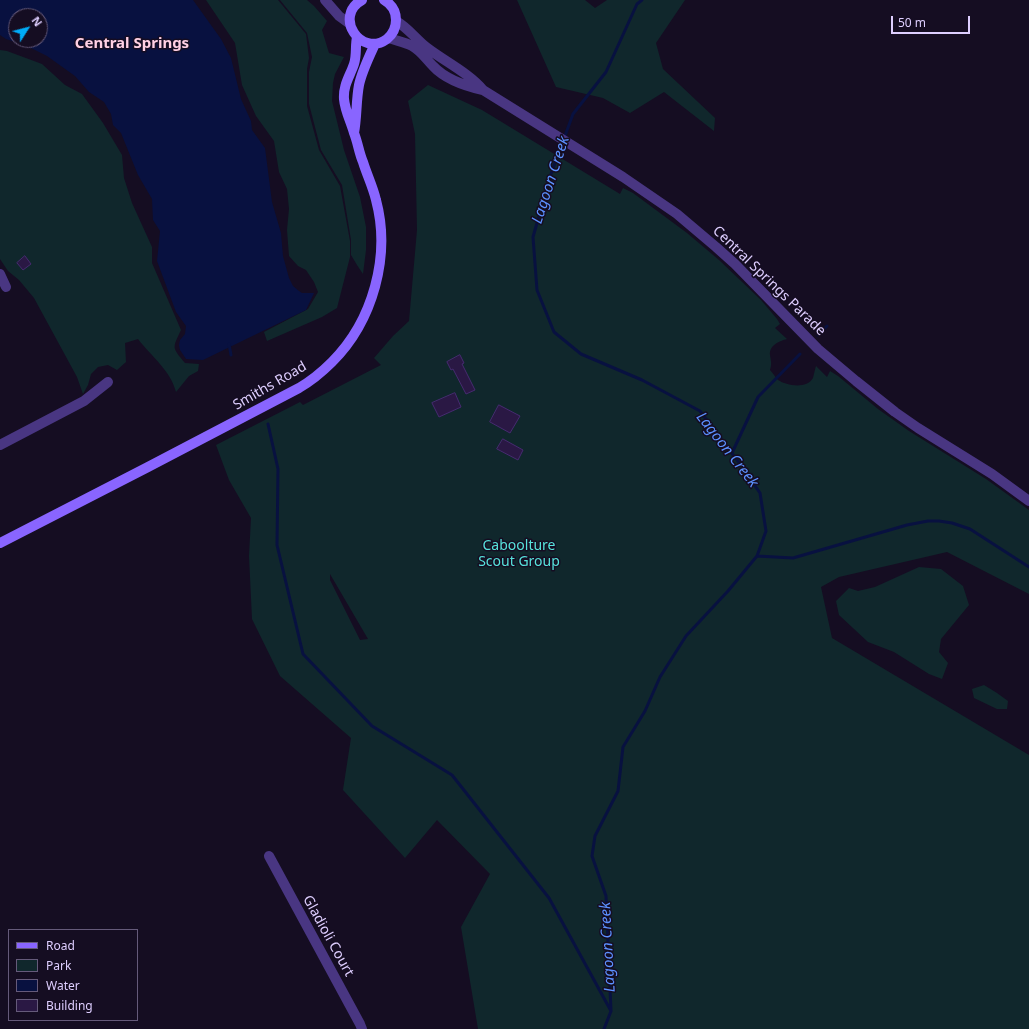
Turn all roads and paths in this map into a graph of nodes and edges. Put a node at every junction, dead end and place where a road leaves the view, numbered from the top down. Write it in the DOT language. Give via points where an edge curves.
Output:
graph roads {
  1 [pos="325,0"];
  2 [pos="358,1"];
  3 [pos="389,2"];
  4 [pos="396,21"];
  5 [pos="350,24"];
  6 [pos="357,37"];
  7 [pos="389,38"];
  8 [pos="375,44"];
  9 [pos="483,90"];
  10 [pos="354,133"];
  11 [pos="0,274"];
  12 [pos="6,287"];
  13 [pos="108,382"];
  14 [pos="0,445"];
  15 [pos="1029,501"];
  16 [pos="0,543"];
  17 [pos="269,856"];
  18 [pos="362,1029"];
  1 -- 5 [label="street"];
  2 -- 5 [label="main road" via="350,16"];
  3 -- 4 [label="main road"];
  4 -- 7 [label="main road"];
  4 -- 9 [label="street, Central Springs Parade" via="419,42 476,82"];
  5 -- 6 [label="main road"];
  6 -- 8 [label="main road"];
  6 -- 10 [label="main road, Smiths Road" via="354,65 344,92 348,118"];
  7 -- 8 [label="main road"];
  7 -- 9 [label="street, Central Springs Parade" via="413,46 448,78"];
  8 -- 10 [label="main road, Smiths Road" via="359,85"];
  9 -- 15 [label="street, Central Springs Parade" via="677,214 755,284 818,349 874,396"];
  10 -- 16 [label="main road, Smiths Road" via="376,200 381,252 377,280 369,305 357,330 341,352 310,381 282,398"];
  11 -- 12 [label="street"];
  13 -- 14 [label="street" via="84,402"];
  17 -- 18 [label="street, Gladioli Court"];
}
